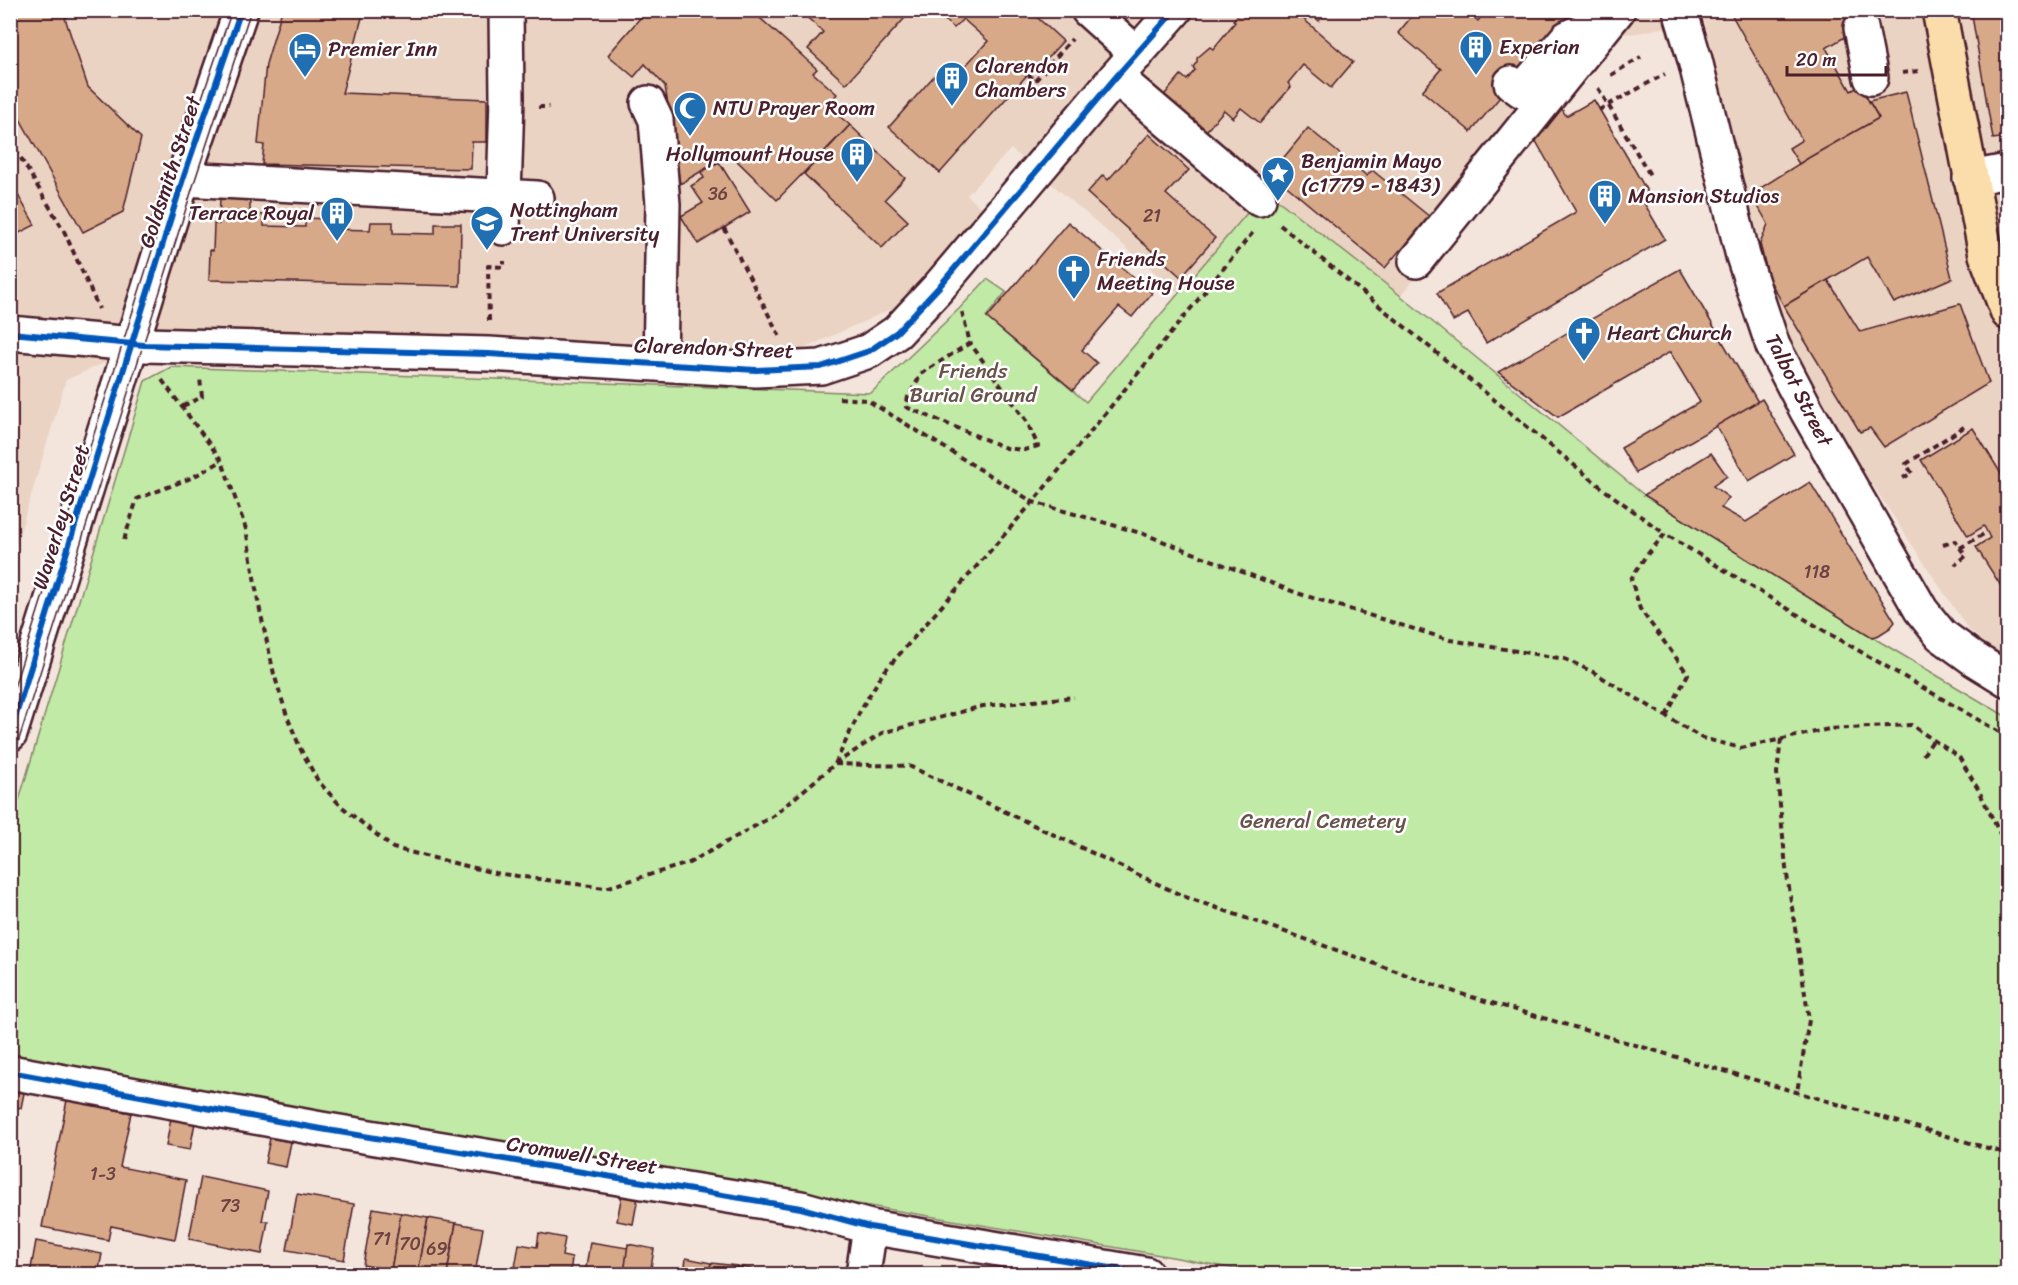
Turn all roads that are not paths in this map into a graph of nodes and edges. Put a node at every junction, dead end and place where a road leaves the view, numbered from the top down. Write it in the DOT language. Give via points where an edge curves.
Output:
graph roads {
  1 [pos="241,10"];
  2 [pos="506,10"];
  3 [pos="1175,10"];
  4 [pos="1680,10"];
  5 [pos="1939,10"];
  6 [pos="1090,13"];
  7 [pos="1616,13"];
  8 [pos="1861,28"];
  9 [pos="1126,66"];
  10 [pos="1871,78"];
  11 [pos="1511,83"];
  12 [pos="648,103"];
  13 [pos="2007,171"];
  14 [pos="1970,178"];
  15 [pos="183,179"];
  16 [pos="537,198"];
  17 [pos="1263,207"];
  18 [pos="503,213"];
  19 [pos="1416,261"];
  20 [pos="2007,313"];
  21 [pos="10,333"];
  22 [pos="131,344"];
  23 [pos="660,364"];
  24 [pos="23,653"];
  25 [pos="2007,680"];
  26 [pos="10,734"];
  27 [pos="10,1072"];
  28 [pos="870,1227"];
  29 [pos="863,1275"];
  30 [pos="1146,1275"];
  1 -- 15 [label="street, Goldsmith Street"];
  2 -- 18 [label="street"];
  3 -- 9 [label="street, Clarendon Street"];
  4 -- 25 [label="street, Talbot Street" via="1743,256 1773,345 1921,610 1941,635"];
  5 -- 14 [label="main road"];
  6 -- 9 [label="street"];
  7 -- 11 [label="street" via="1567,38 1522,91"];
  7 -- 19 [label="street"];
  8 -- 10 [label="street"];
  9 -- 17 [label="street"];
  9 -- 23 [label="street, Clarendon Street" via="938,288 897,332 869,351 821,367 797,369"];
  12 -- 23 [label="street" via="656,120 663,204"];
  13 -- 14 [label="street"];
  14 -- 20 [label="main road" via="1986,255"];
  15 -- 18 [label="street"];
  15 -- 22 [label="street, Goldsmith Street"];
  16 -- 18 [label="street"];
  21 -- 22 [label="street, Clarendon Street"];
  22 -- 23 [label="street, Clarendon Street" via="489,354"];
  22 -- 24 [label="street, Waverley Street"];
  24 -- 26 [label="street, Waverley Street"];
  27 -- 28 [label="street, Cromwell Street" via="321,1129 801,1208"];
  28 -- 29 [label="street"];
  28 -- 30 [label="street, Cromwell Street"];
}
